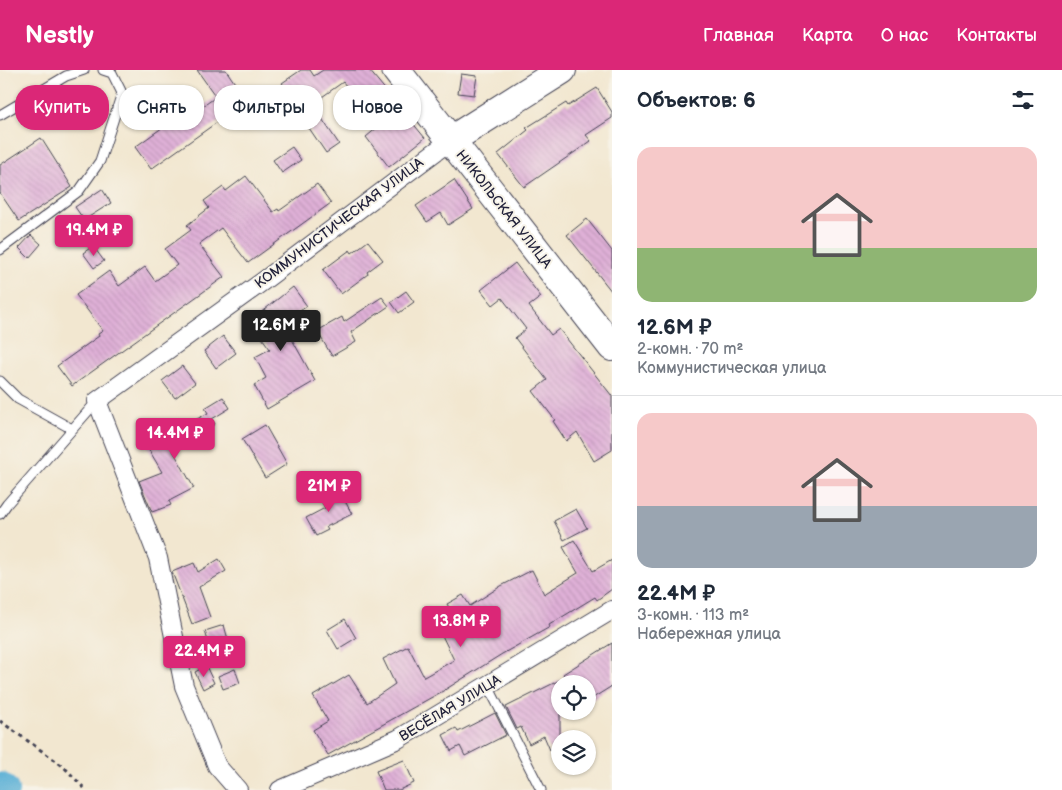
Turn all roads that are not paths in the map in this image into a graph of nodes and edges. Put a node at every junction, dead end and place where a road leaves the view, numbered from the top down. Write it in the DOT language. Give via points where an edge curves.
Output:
graph roads {
  1 [pos="84,70"];
  2 [pos="103,70"];
  3 [pos="396,70"];
  4 [pos="562,70"];
  5 [pos="0,115"];
  6 [pos="451,140"];
  7 [pos="0,250"];
  8 [pos="612,347"];
  9 [pos="0,381"];
  10 [pos="97,401"];
  11 [pos="72,429"];
  12 [pos="0,514"];
  13 [pos="612,610"];
  14 [pos="488,686"];
  15 [pos="238,790"];
  16 [pos="280,790"];
  17 [pos="541,790"];
  1 -- 5 [label="lane" via="66,76"];
  2 -- 7 [label="lane" via="112,72 122,93 100,162 79,191"];
  3 -- 6 [label="main road, НИКОЛЬСКАЯ УЛИЦА"];
  4 -- 6 [label="main road, КОММУНИСТИЧЕСКАЯ УЛИЦА"];
  6 -- 8 [label="main road, НИКОЛЬСКАЯ УЛИЦА"];
  6 -- 10 [label="street, КОММУНИСТИЧЕСКАЯ УЛИЦА"];
  9 -- 11 [label="lane" via="18,399"];
  10 -- 11 [label="lane"];
  10 -- 15 [label="street" via="158,558 184,686 217,766"];
  11 -- 12 [label="lane"];
  13 -- 14 [label="street, ВЕСЁЛАЯ УЛИЦА"];
  14 -- 16 [label="street, ВЕСЁЛАЯ УЛИЦА" via="398,739"];
  14 -- 17 [label="lane"];
}
